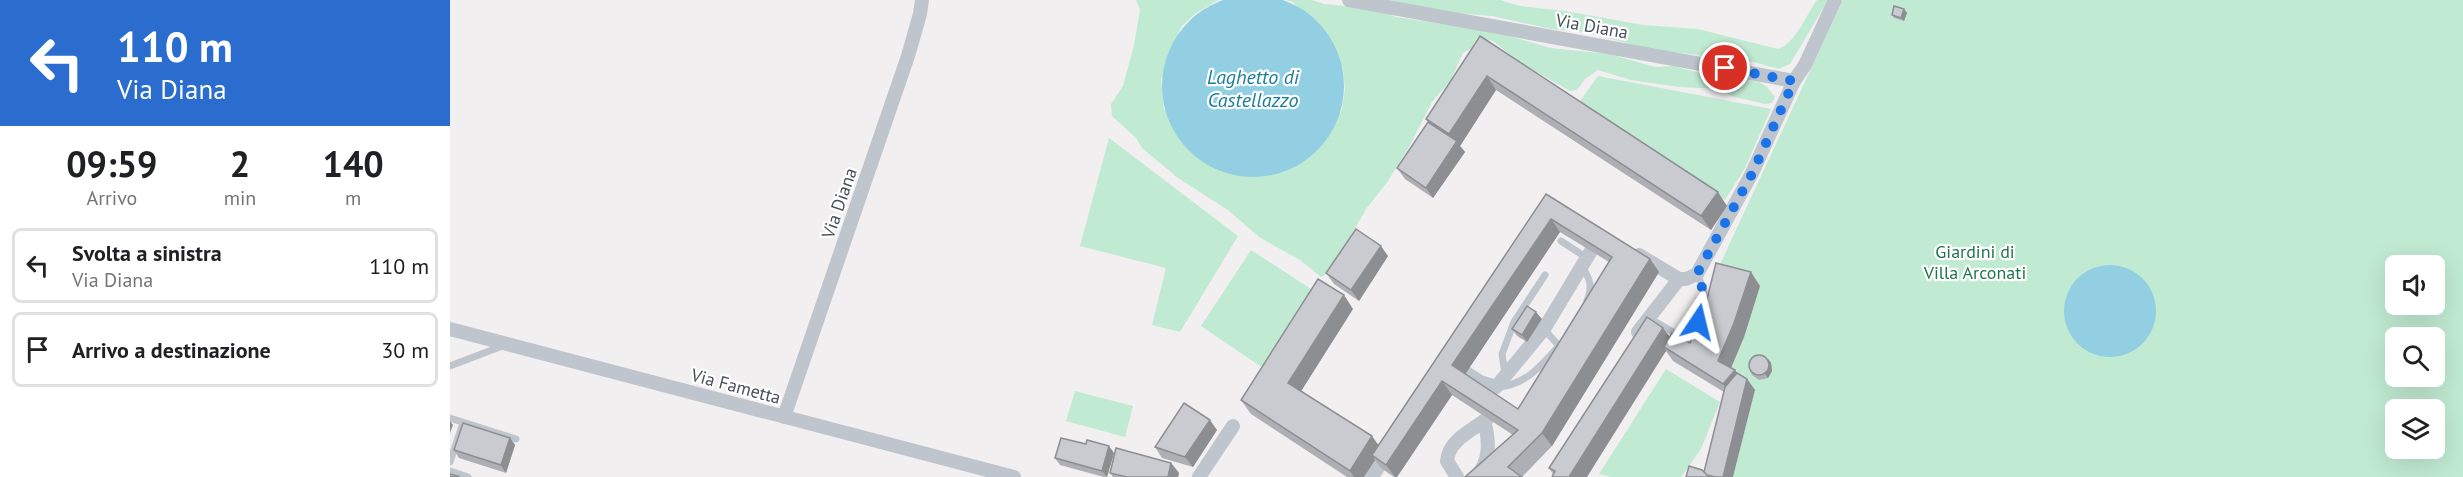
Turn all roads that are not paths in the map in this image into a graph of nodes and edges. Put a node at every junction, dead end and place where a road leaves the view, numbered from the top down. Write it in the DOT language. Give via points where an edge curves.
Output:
graph roads {
  1 [pos="921,0"];
  2 [pos="1349,0"];
  3 [pos="1835,0"];
  4 [pos="1794,81"];
  5 [pos="1561,241"];
  6 [pos="1632,250"];
  7 [pos="1586,259"];
  8 [pos="1697,274"];
  9 [pos="1545,275"];
  10 [pos="1679,279"];
  11 [pos="1585,306"];
  12 [pos="1647,317"];
  13 [pos="450,329"];
  14 [pos="1545,329"];
  15 [pos="1564,339"];
  16 [pos="507,345"];
  17 [pos="1559,346"];
  18 [pos="1628,348"];
  19 [pos="450,366"];
  20 [pos="1466,373"];
  21 [pos="1501,382"];
  22 [pos="1498,403"];
  23 [pos="784,417"];
  24 [pos="450,418"];
  25 [pos="463,423"];
  26 [pos="1233,426"];
  27 [pos="516,439"];
  28 [pos="1393,445"];
  29 [pos="450,462"];
  30 [pos="450,471"];
  31 [pos="468,477"];
  32 [pos="1014,477"];
  33 [pos="1199,477"];
  34 [pos="1372,477"];
  35 [pos="1457,477"];
  36 [pos="1477,477"];
  1 -- 23 [label="street, Via Diana" via="908,56"];
  2 -- 4 [label="street, Via Diana"];
  3 -- 4 [label="street"];
  4 -- 8 [label="street" via="1752,174"];
  5 -- 7 [label="lane"];
  6 -- 10 [label="street"];
  7 -- 11 [label="lane" via="1590,278"];
  7 -- 14 [label="street"];
  8 -- 10 [label="street"];
  8 -- 12 [label="lane" via="1704,293 1698,322 1686,335 1680,336"];
  9 -- 21 [label="lane" via="1514,322 1502,354"];
  10 -- 12 [label="street"];
  12 -- 18 [label="street"];
  13 -- 16 [label="street, Via Fametta"];
  14 -- 17 [label="lane"];
  14 -- 21 [label="street"];
  15 -- 17 [label="lane"];
  16 -- 19 [label="lane"];
  16 -- 23 [label="street, Via Fametta"];
  17 -- 21 [label="lane" via="1528,377 1508,386"];
  20 -- 21 [label="street" via="1480,382"];
  21 -- 22 [label="street"];
  23 -- 32 [label="street, Via Fametta"];
  24 -- 25 [label="lane"];
  25 -- 27 [label="lane"];
  25 -- 29 [label="lane"];
  26 -- 33 [label="street"];
  28 -- 34 [label="street"];
  30 -- 31 [label="lane"];
  35 -- 36 [label="street" via="1449,468 1450,449 1486,419 1489,449"];
}
